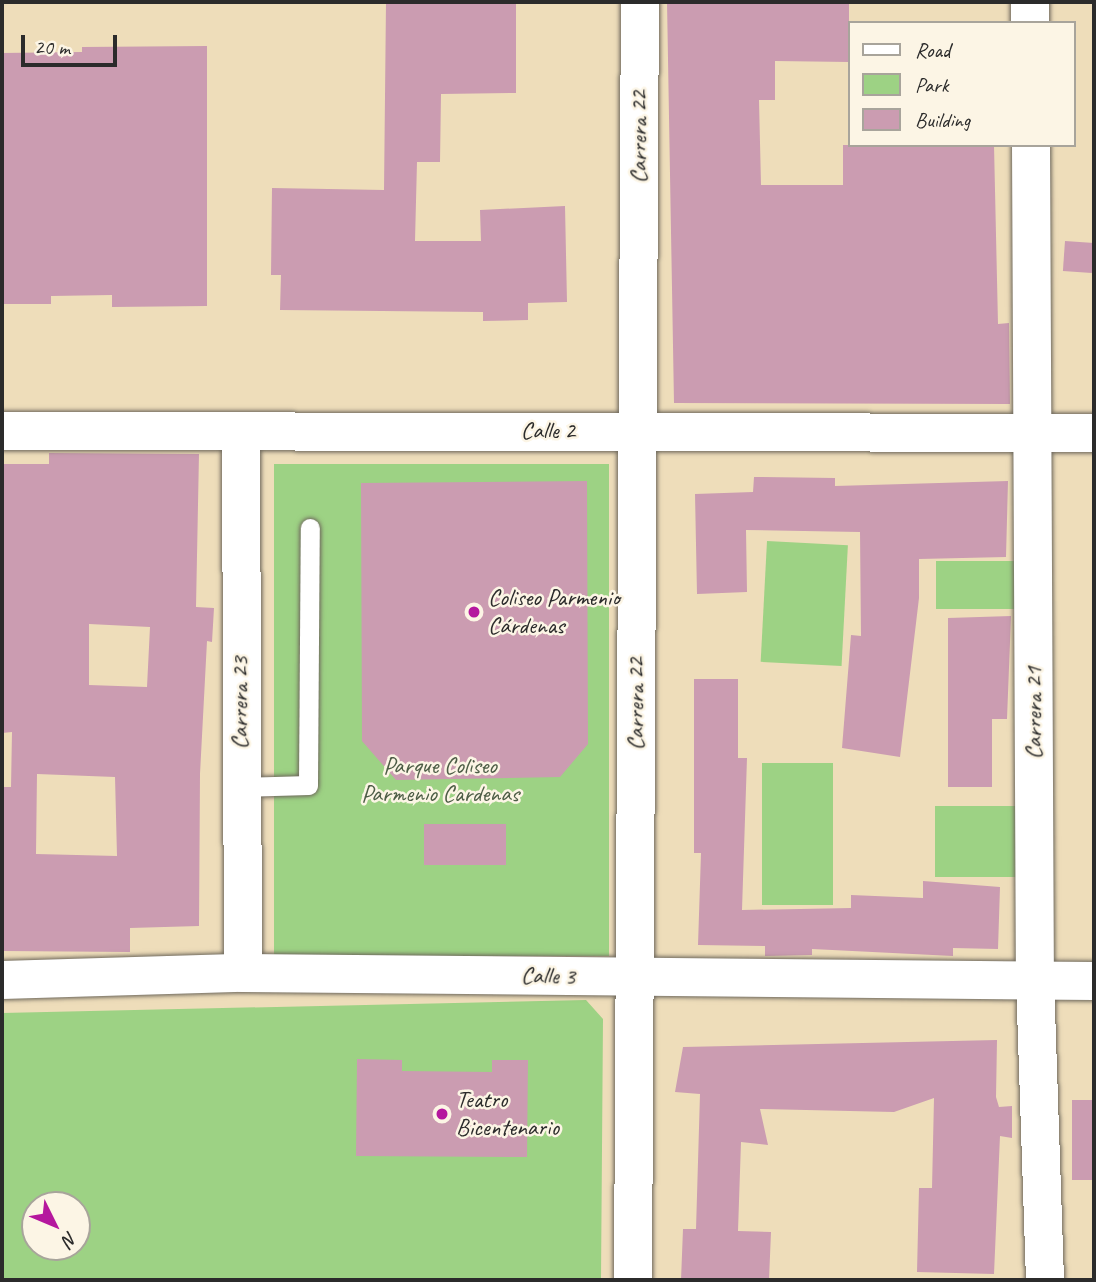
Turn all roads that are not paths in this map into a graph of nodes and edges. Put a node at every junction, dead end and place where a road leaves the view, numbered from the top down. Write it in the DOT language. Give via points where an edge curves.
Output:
graph roads {
  1 [pos="640,2"];
  2 [pos="1030,2"];
  3 [pos="1030,21"];
  4 [pos="1031,147"];
  5 [pos="2,431"];
  6 [pos="636,431"];
  7 [pos="241,433"];
  8 [pos="1094,433"];
  9 [pos="1033,434"];
  10 [pos="310,528"];
  11 [pos="240,787"];
  12 [pos="243,973"];
  13 [pos="636,977"];
  14 [pos="1035,979"];
  15 [pos="2,980"];
  16 [pos="1094,981"];
  17 [pos="634,1280"];
  18 [pos="1045,1280"];
  1 -- 6 [label="street, Carrera 22"];
  2 -- 3 [label="street"];
  4 -- 9 [label="street, Carrera 21"];
  5 -- 7 [label="street, Calle 2"];
  6 -- 7 [label="street, Calle 2"];
  6 -- 9 [label="street, Calle 2"];
  6 -- 13 [label="street, Carrera 22"];
  7 -- 11 [label="street, Carrera 23"];
  8 -- 9 [label="street, Calle 2"];
  9 -- 14 [label="street, Carrera 21"];
  10 -- 11 [label="lane" via="308,785"];
  11 -- 12 [label="street, Carrera 23"];
  12 -- 13 [label="street, Calle 3"];
  12 -- 15 [label="street, Calle 3"];
  13 -- 14 [label="street, Calle 3"];
  13 -- 17 [label="street, Carrera 22"];
  14 -- 16 [label="street, Calle 3"];
  14 -- 18 [label="street, Carrera 21"];
}
